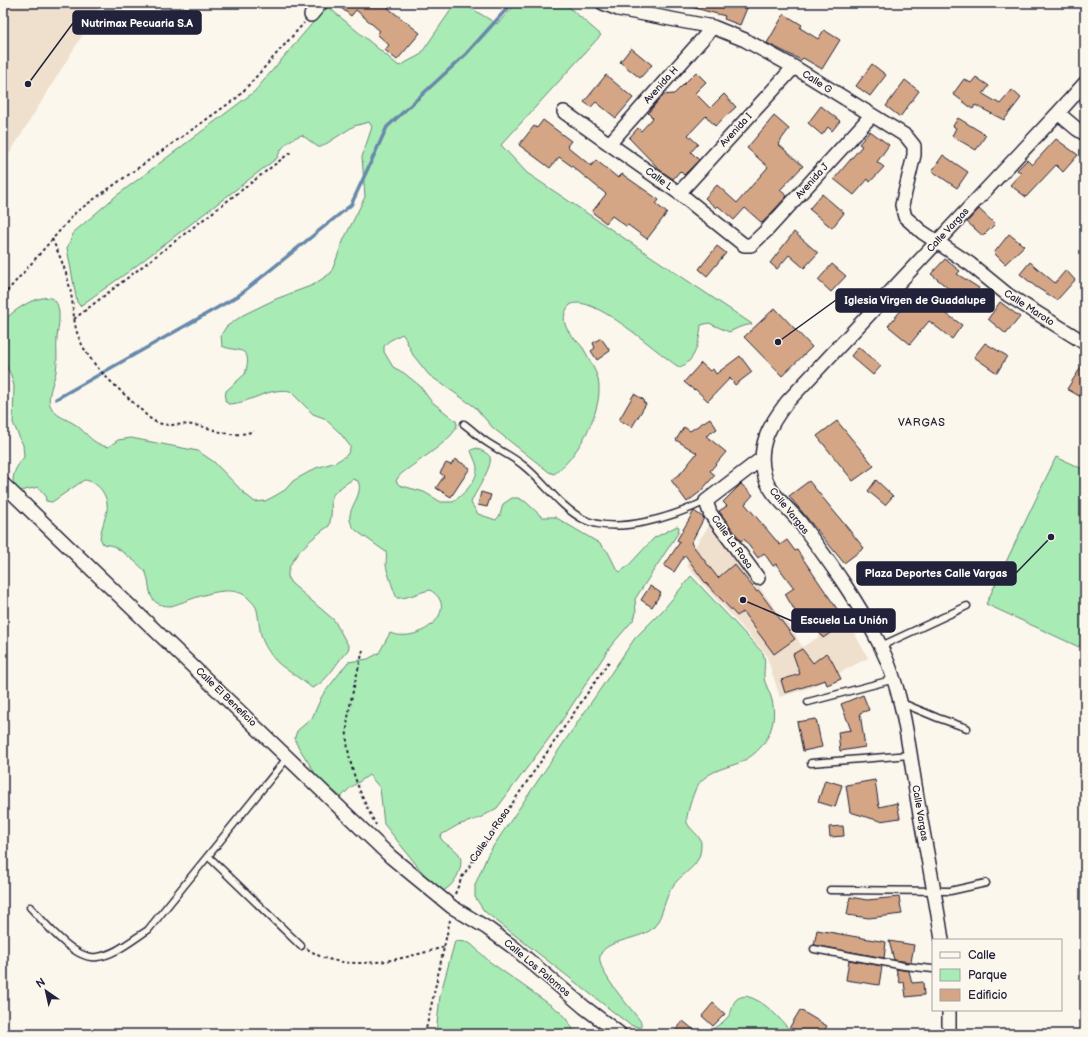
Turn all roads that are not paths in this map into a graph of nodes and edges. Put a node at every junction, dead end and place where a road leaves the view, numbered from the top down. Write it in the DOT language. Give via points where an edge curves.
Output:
graph roads {
  1 [pos="321,3"];
  2 [pos="603,3"];
  3 [pos="311,15"];
  4 [pos="713,27"];
  5 [pos="794,68"];
  6 [pos="1085,83"];
  7 [pos="564,112"];
  8 [pos="1058,114"];
  9 [pos="871,116"];
  10 [pos="1085,134"];
  11 [pos="610,143"];
  12 [pos="679,193"];
  13 [pos="937,241"];
  14 [pos="751,244"];
  15 [pos="1085,343"];
  16 [pos="464,424"];
  17 [pos="761,459"];
  18 [pos="3,484"];
  19 [pos="706,501"];
  20 [pos="758,578"];
  21 [pos="967,606"];
  22 [pos="881,646"];
  23 [pos="895,679"];
  24 [pos="808,702"];
  25 [pos="902,703"];
  26 [pos="967,728"];
  27 [pos="910,755"];
  28 [pos="288,757"];
  29 [pos="811,763"];
  30 [pos="208,856"];
  31 [pos="986,882"];
  32 [pos="830,890"];
  33 [pos="934,891"];
  34 [pos="30,907"];
  35 [pos="452,907"];
  36 [pos="942,939"];
  37 [pos="301,946"];
  38 [pos="814,949"];
  39 [pos="932,969"];
  40 [pos="949,1011"];
  41 [pos="620,1034"];
  42 [pos="950,1034"];
  1 -- 3 [label="street"];
  2 -- 4 [label="street, Calle G" via="618,9"];
  4 -- 5 [label="street, Calle G" via="745,40"];
  4 -- 11 [label="street, Avenida H"];
  5 -- 9 [label="street, Calle G"];
  5 -- 12 [label="street, Avenida I"];
  6 -- 8 [label="street, Calle Vargas"];
  7 -- 11 [label="street, Calle L"];
  8 -- 10 [label="street"];
  8 -- 13 [label="street, Calle Vargas"];
  9 -- 13 [label="street, Calle G" via="906,136 914,146 902,211 914,226"];
  9 -- 14 [label="street, Avenida J" via="766,231"];
  11 -- 12 [label="street, Calle L"];
  12 -- 14 [label="street, Calle L" via="738,242 744,246"];
  13 -- 15 [label="street, Calle Maroto" via="1008,294"];
  13 -- 17 [label="street, Calle Vargas" via="788,402 766,435"];
  16 -- 19 [label="lane" via="485,441 524,465 570,510 583,519 597,524 638,523 673,514"];
  17 -- 19 [label="street"];
  17 -- 22 [label="street, Calle Vargas" via="764,475 772,490 798,520 842,580"];
  18 -- 28 [label="street, Calle El Beneficio"];
  19 -- 20 [label="street, Calle La Rosa" via="710,513"];
  21 -- 22 [label="lane"];
  22 -- 23 [label="street, Calle Vargas"];
  23 -- 24 [label="lane"];
  23 -- 25 [label="street, Calle Vargas"];
  25 -- 26 [label="lane"];
  25 -- 27 [label="street, Calle Vargas"];
  27 -- 29 [label="lane"];
  27 -- 33 [label="street, Calle Vargas"];
  28 -- 30 [label="lane"];
  28 -- 35 [label="street, Calle El Beneficio" via="391,856"];
  30 -- 34 [label="lane" via="148,930 119,949 96,958 80,955"];
  30 -- 37 [label="lane"];
  31 -- 33 [label="lane" via="950,891"];
  32 -- 33 [label="lane"];
  33 -- 36 [label="street, Calle Vargas"];
  35 -- 41 [label="street, Calle Los Palomos" via="513,947"];
  38 -- 39 [label="lane"];
  40 -- 42 [label="street"];
}
